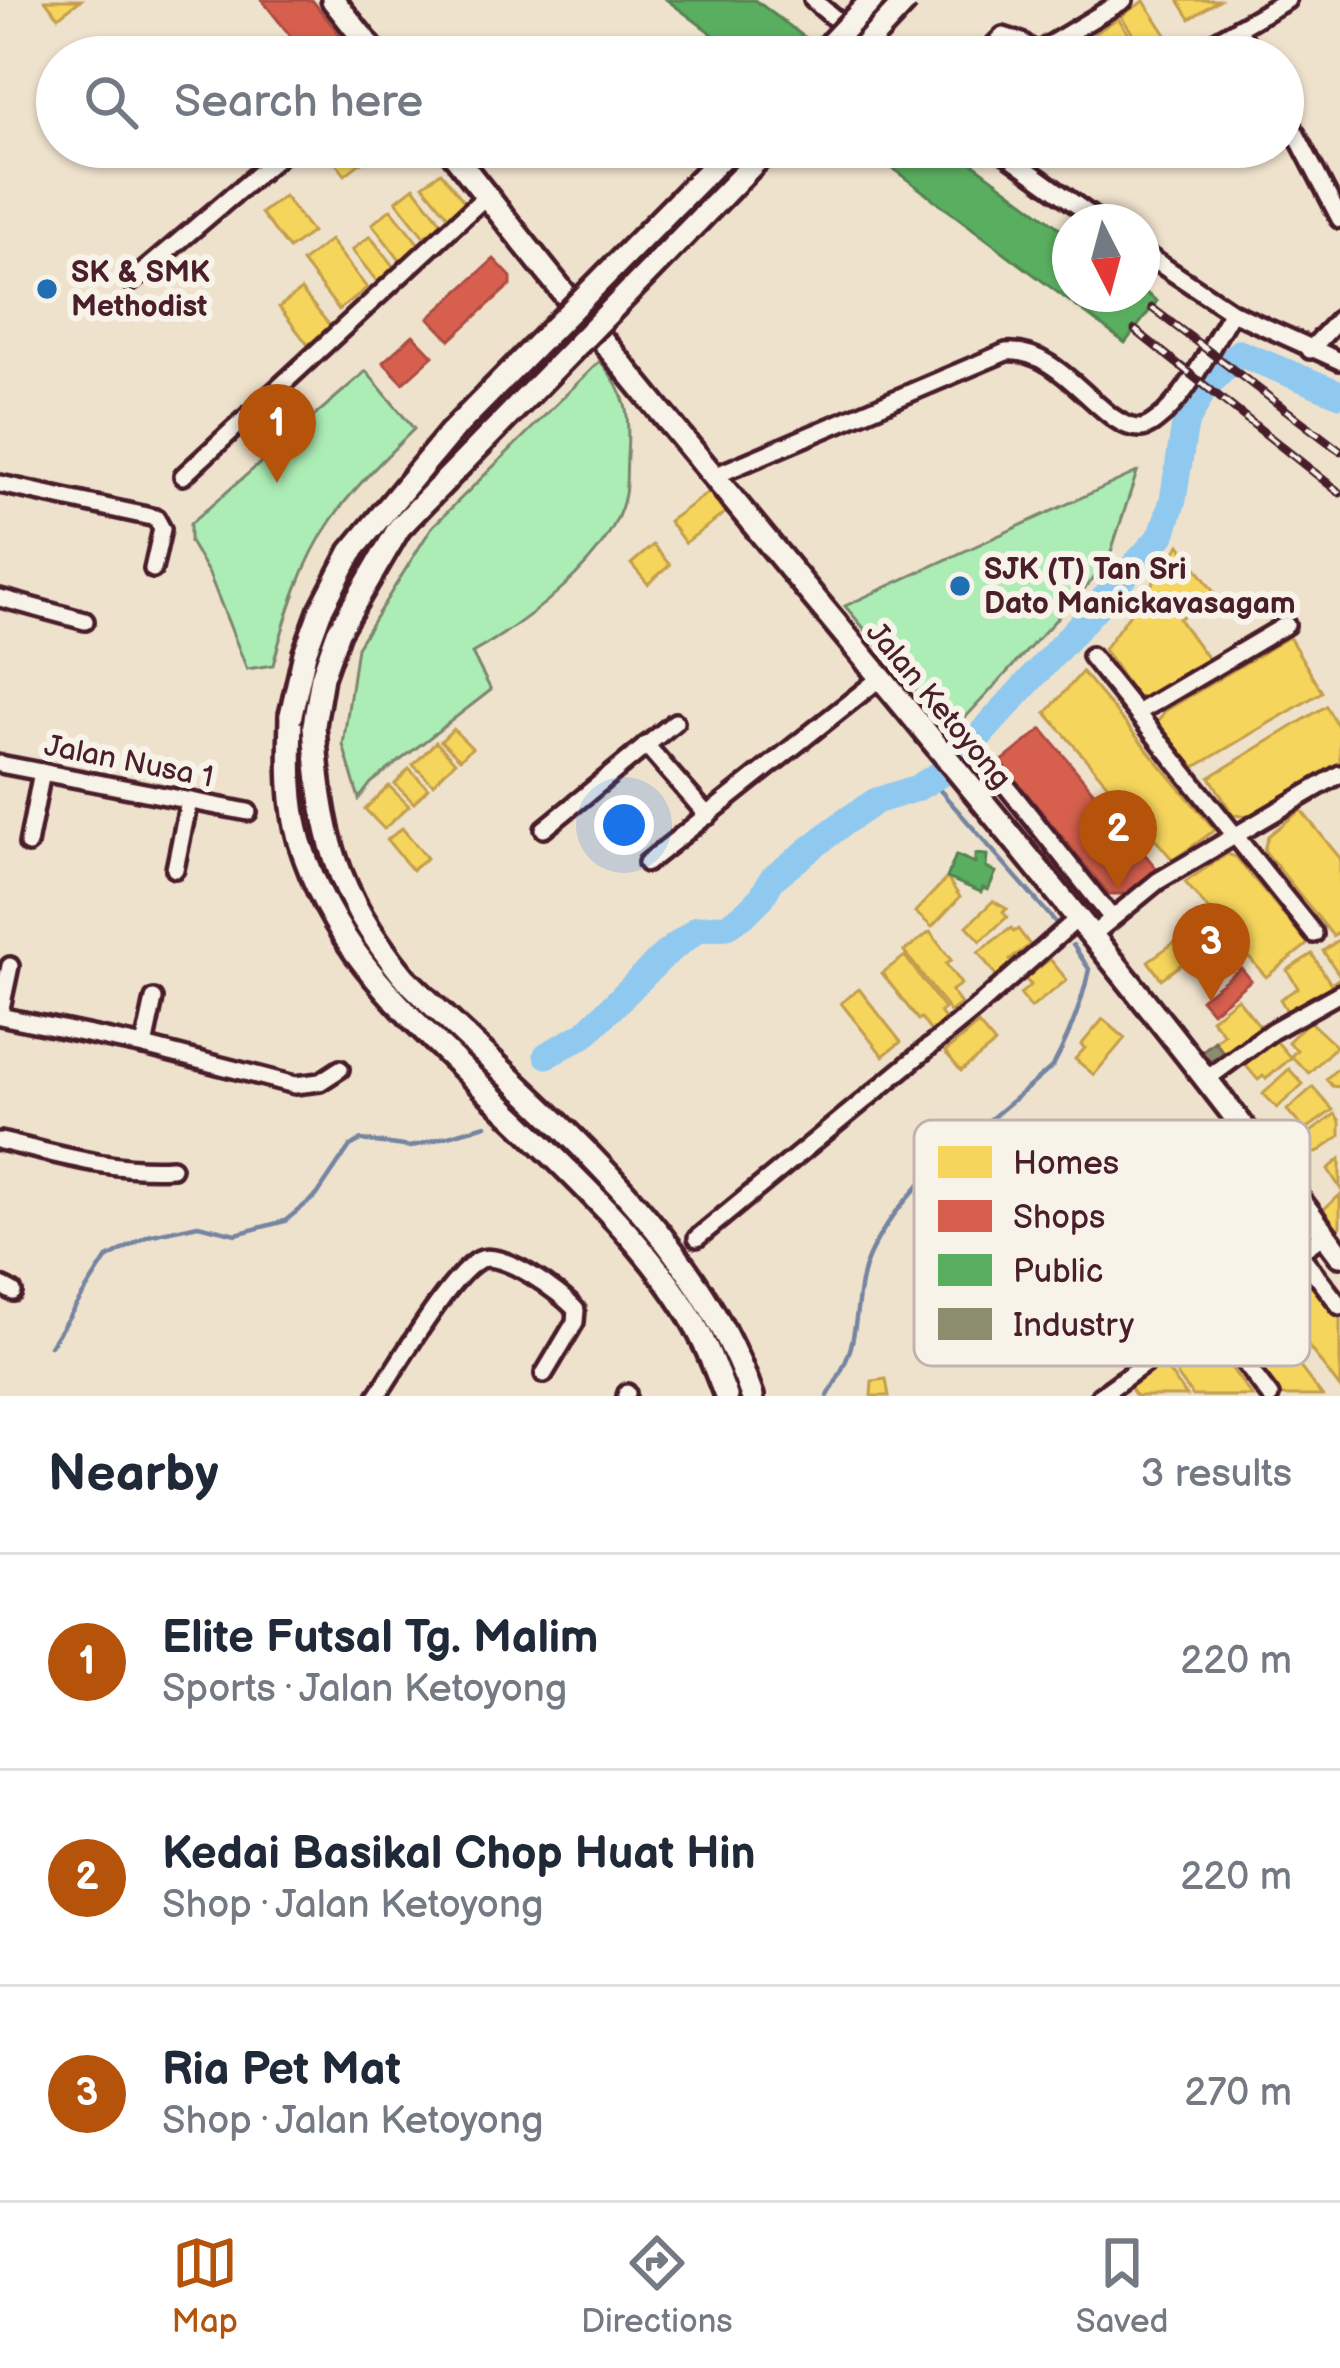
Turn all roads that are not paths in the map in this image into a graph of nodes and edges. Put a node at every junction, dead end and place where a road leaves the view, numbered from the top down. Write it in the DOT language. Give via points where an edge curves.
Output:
graph roads {
  1 [pos="333,0"];
  2 [pos="813,0"];
  3 [pos="872,0"];
  4 [pos="908,0"];
  5 [pos="1124,0"];
  6 [pos="1287,0"];
  7 [pos="1238,28"];
  8 [pos="361,36"];
  9 [pos="838,36"];
  10 [pos="855,36"];
  11 [pos="874,36"];
  12 [pos="1068,36"];
  13 [pos="1224,36"];
  14 [pos="1242,36"];
  15 [pos="1304,150"];
  16 [pos="265,168"];
  17 [pos="465,168"];
  18 [pos="712,168"];
  19 [pos="750,168"];
  20 [pos="1025,168"];
  21 [pos="487,196"];
  22 [pos="1075,204"];
  23 [pos="1340,219"];
  24 [pos="1160,264"];
  25 [pos="130,282"];
  26 [pos="1232,312"];
  27 [pos="1340,318"];
  28 [pos="1310,350"];
  29 [pos="1340,362"];
  30 [pos="183,476"];
  31 [pos="712,477"];
  32 [pos="0,484"];
  33 [pos="153,569"];
  34 [pos="0,598"];
  35 [pos="85,621"];
  36 [pos="1286,625"];
  37 [pos="1091,656"];
  38 [pos="879,679"];
  39 [pos="1137,713"];
  40 [pos="675,722"];
  41 [pos="646,746"];
  42 [pos="0,764"];
  43 [pos="992,768"];
  44 [pos="42,772"];
  45 [pos="1340,773"];
  46 [pos="189,800"];
  47 [pos="248,812"];
  48 [pos="708,817"];
  49 [pos="544,829"];
  50 [pos="1235,836"];
  51 [pos="28,844"];
  52 [pos="647,863"];
  53 [pos="175,869"];
  54 [pos="1111,917"];
  55 [pos="1084,927"];
  56 [pos="1314,934"];
  57 [pos="10,966"];
  58 [pos="1340,993"];
  59 [pos="154,999"];
  60 [pos="0,1015"];
  61 [pos="144,1046"];
  62 [pos="340,1069"];
  63 [pos="1208,1078"];
  64 [pos="1240,1120"];
  65 [pos="0,1141"];
  66 [pos="172,1168"];
  67 [pos="1310,1214"];
  68 [pos="1325,1234"];
  69 [pos="697,1238"];
  70 [pos="1310,1245"];
  71 [pos="1340,1255"];
  72 [pos="1310,1266"];
  73 [pos="1340,1306"];
  74 [pos="1140,1366"];
  75 [pos="1247,1366"];
  76 [pos="544,1374"];
  77 [pos="1122,1379"];
  78 [pos="376,1396"];
  79 [pos="726,1396"];
  80 [pos="752,1396"];
  81 [pos="1100,1396"];
  82 [pos="1135,1396"];
  83 [pos="1270,1396"];
  1 -- 8 [label="main road"];
  2 -- 10 [label="street"];
  3 -- 9 [label="main road, bridge"];
  4 -- 11 [label="main road, bridge"];
  5 -- 12 [label="street"];
  6 -- 7 [label="street"];
  7 -- 13 [label="street"];
  7 -- 14 [label="street"];
  15 -- 23 [label="street"];
  16 -- 25 [label="street"];
  17 -- 21 [label="main road, Jalan Ketoyong"];
  18 -- 79 [label="main road, bridge" via="451,432 351,552 304,653 291,715 290,782 299,838 338,926 376,984 604,1210 680,1300"];
  19 -- 80 [label="main road, bridge" via="399,528 338,632 314,725 329,851 377,944 626,1192 697,1282"];
  20 -- 22 [label="street"];
  21 -- 30 [label="street"];
  21 -- 31 [label="main road, Jalan Ketoyong"];
  24 -- 26 [label="street"];
  26 -- 28 [label="street"];
  26 -- 31 [label="street" via="1179,397 1148,427 1115,417 1036,356 1006,352"];
  27 -- 28 [label="street"];
  28 -- 29 [label="street"];
  31 -- 38 [label="main road, Jalan Ketoyong"];
  32 -- 33 [label="street" via="157,518"];
  34 -- 35 [label="street"];
  36 -- 39 [label="street"];
  37 -- 39 [label="street"];
  38 -- 48 [label="street"];
  38 -- 55 [label="main road, Jalan Ketoyong"];
  39 -- 50 [label="street"];
  40 -- 41 [label="street"];
  41 -- 48 [label="street"];
  41 -- 49 [label="street"];
  42 -- 44 [label="street, Jalan Nusa 1"];
  43 -- 54 [label="street"];
  44 -- 46 [label="street, Jalan Nusa 1"];
  44 -- 51 [label="street"];
  45 -- 50 [label="street"];
  46 -- 47 [label="street, Jalan Nusa 1"];
  46 -- 53 [label="street"];
  48 -- 52 [label="street"];
  50 -- 54 [label="street"];
  50 -- 56 [label="street"];
  54 -- 55 [label="street"];
  55 -- 63 [label="main road, Jalan Ketoyong"];
  55 -- 69 [label="street"];
  57 -- 60 [label="street"];
  58 -- 63 [label="street"];
  59 -- 61 [label="street"];
  60 -- 61 [label="street"];
  61 -- 62 [label="street" via="296,1084"];
  63 -- 64 [label="main road, Jalan Ketoyong"];
  65 -- 66 [label="street" via="97,1163"];
  67 -- 68 [label="main road, Jalan Ketoyong"];
  68 -- 70 [label="street"];
  68 -- 71 [label="main road, Jalan Ketoyong"];
  72 -- 73 [label="street"];
  74 -- 77 [label="street"];
  75 -- 83 [label="street"];
  76 -- 78 [label="street" via="576,1310 508,1261 490,1258 452,1287"];
  77 -- 81 [label="street"];
  77 -- 82 [label="street"];
}
